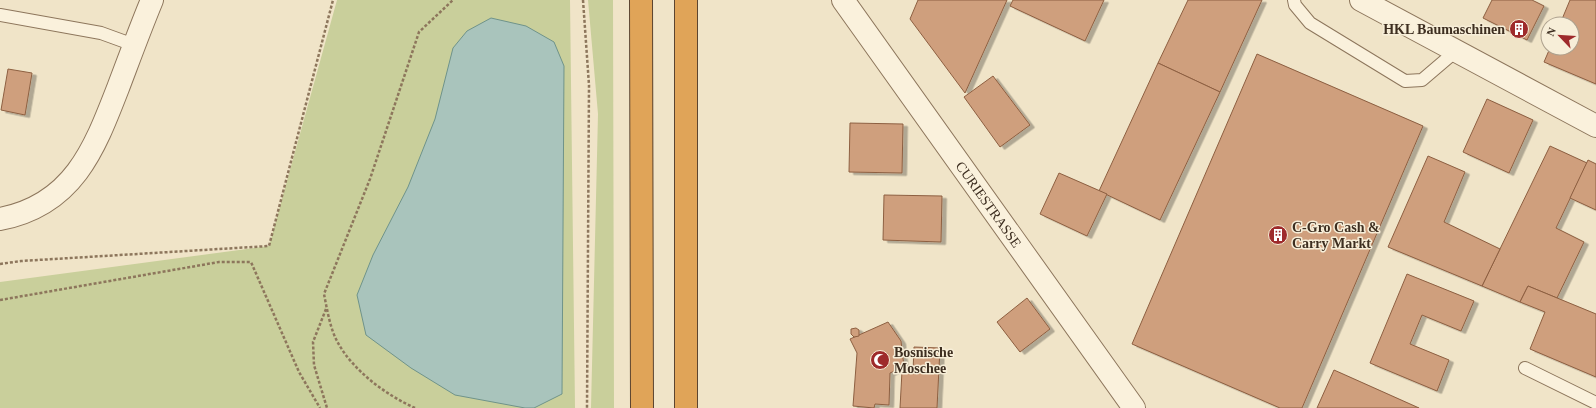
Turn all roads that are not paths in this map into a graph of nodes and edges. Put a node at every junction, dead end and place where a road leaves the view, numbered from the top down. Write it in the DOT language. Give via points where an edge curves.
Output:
graph roads {
  1 [pos="152,0"];
  2 [pos="641,0"];
  3 [pos="686,0"];
  4 [pos="843,0"];
  5 [pos="1294,0"];
  6 [pos="1361,0"];
  7 [pos="0,15"];
  8 [pos="134,45"];
  9 [pos="1456,51"];
  10 [pos="1596,126"];
  11 [pos="0,219"];
  12 [pos="1526,368"];
  13 [pos="1596,403"];
  14 [pos="642,408"];
  15 [pos="686,408"];
  16 [pos="1134,408"];
  1 -- 8 [label="street"];
  2 -- 14 [label="highway"];
  3 -- 15 [label="highway"];
  4 -- 16 [label="street, CURIESTRASSE"];
  5 -- 9 [label="lane" via="1295,5 1310,23 1405,81 1422,80"];
  6 -- 9 [label="street"];
  7 -- 8 [label="lane" via="101,33"];
  8 -- 11 [label="street" via="88,158 56,194 36,208"];
  9 -- 10 [label="street"];
  12 -- 13 [label="lane"];
}
